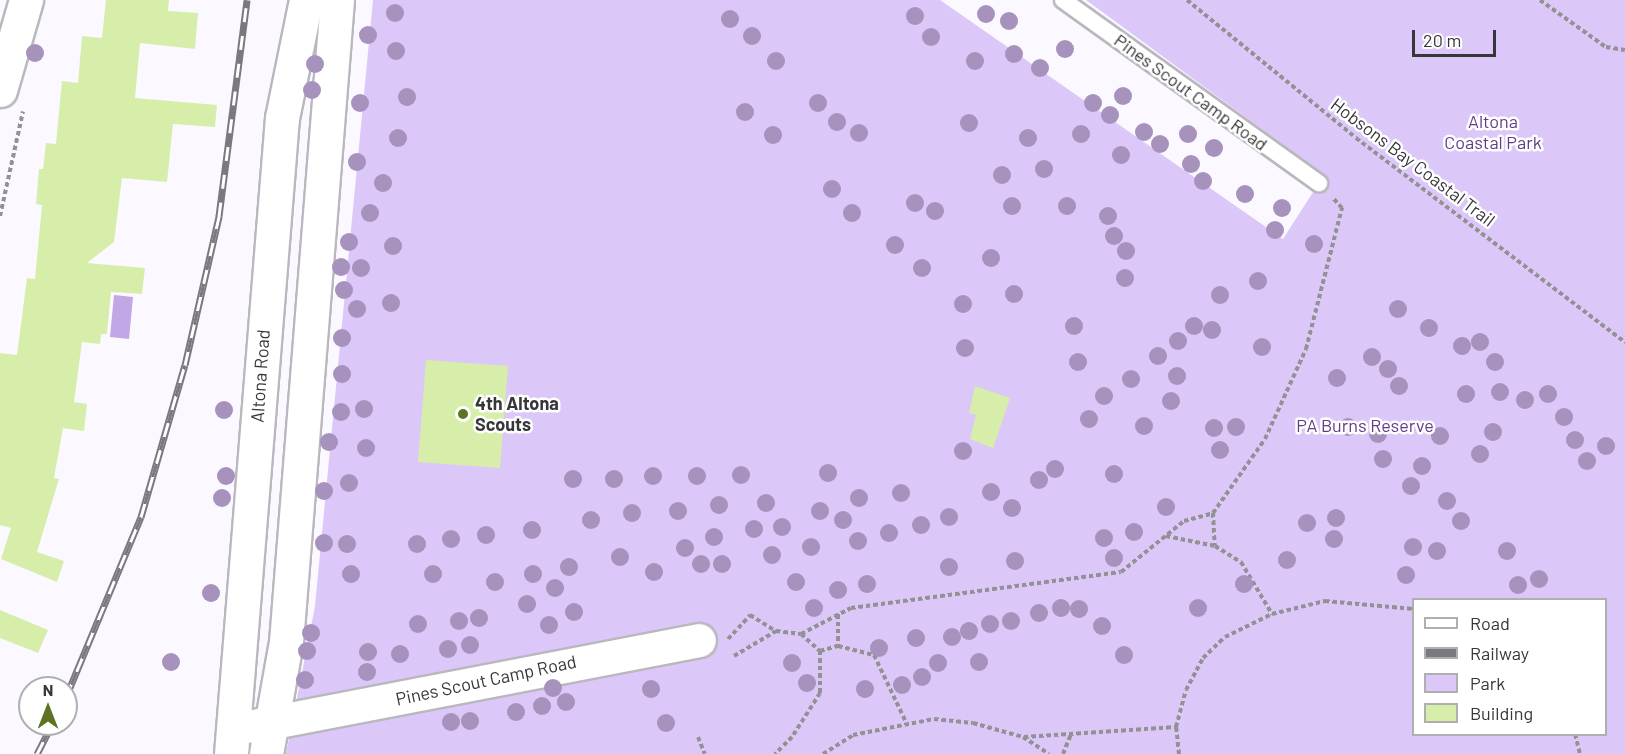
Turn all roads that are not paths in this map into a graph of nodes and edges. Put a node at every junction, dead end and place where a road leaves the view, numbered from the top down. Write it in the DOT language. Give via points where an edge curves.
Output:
graph roads {
  1 [pos="26,0"];
  2 [pos="306,0"];
  3 [pos="337,0"];
  4 [pos="1062,0"];
  5 [pos="0,90"];
  6 [pos="1319,183"];
  7 [pos="709,644"];
  8 [pos="270,739"];
  9 [pos="232,741"];
  1 -- 5 [label="street"];
  2 -- 9 [label="street, Altona Road" via="282,118"];
  3 -- 8 [label="street" via="286,642"];
  4 -- 6 [label="lane, Pines Scout Camp Road"];
  7 -- 8 [label="street, Pines Scout Camp Road"];
  8 -- 9 [label="street, Pines Scout Camp Road"];
}
